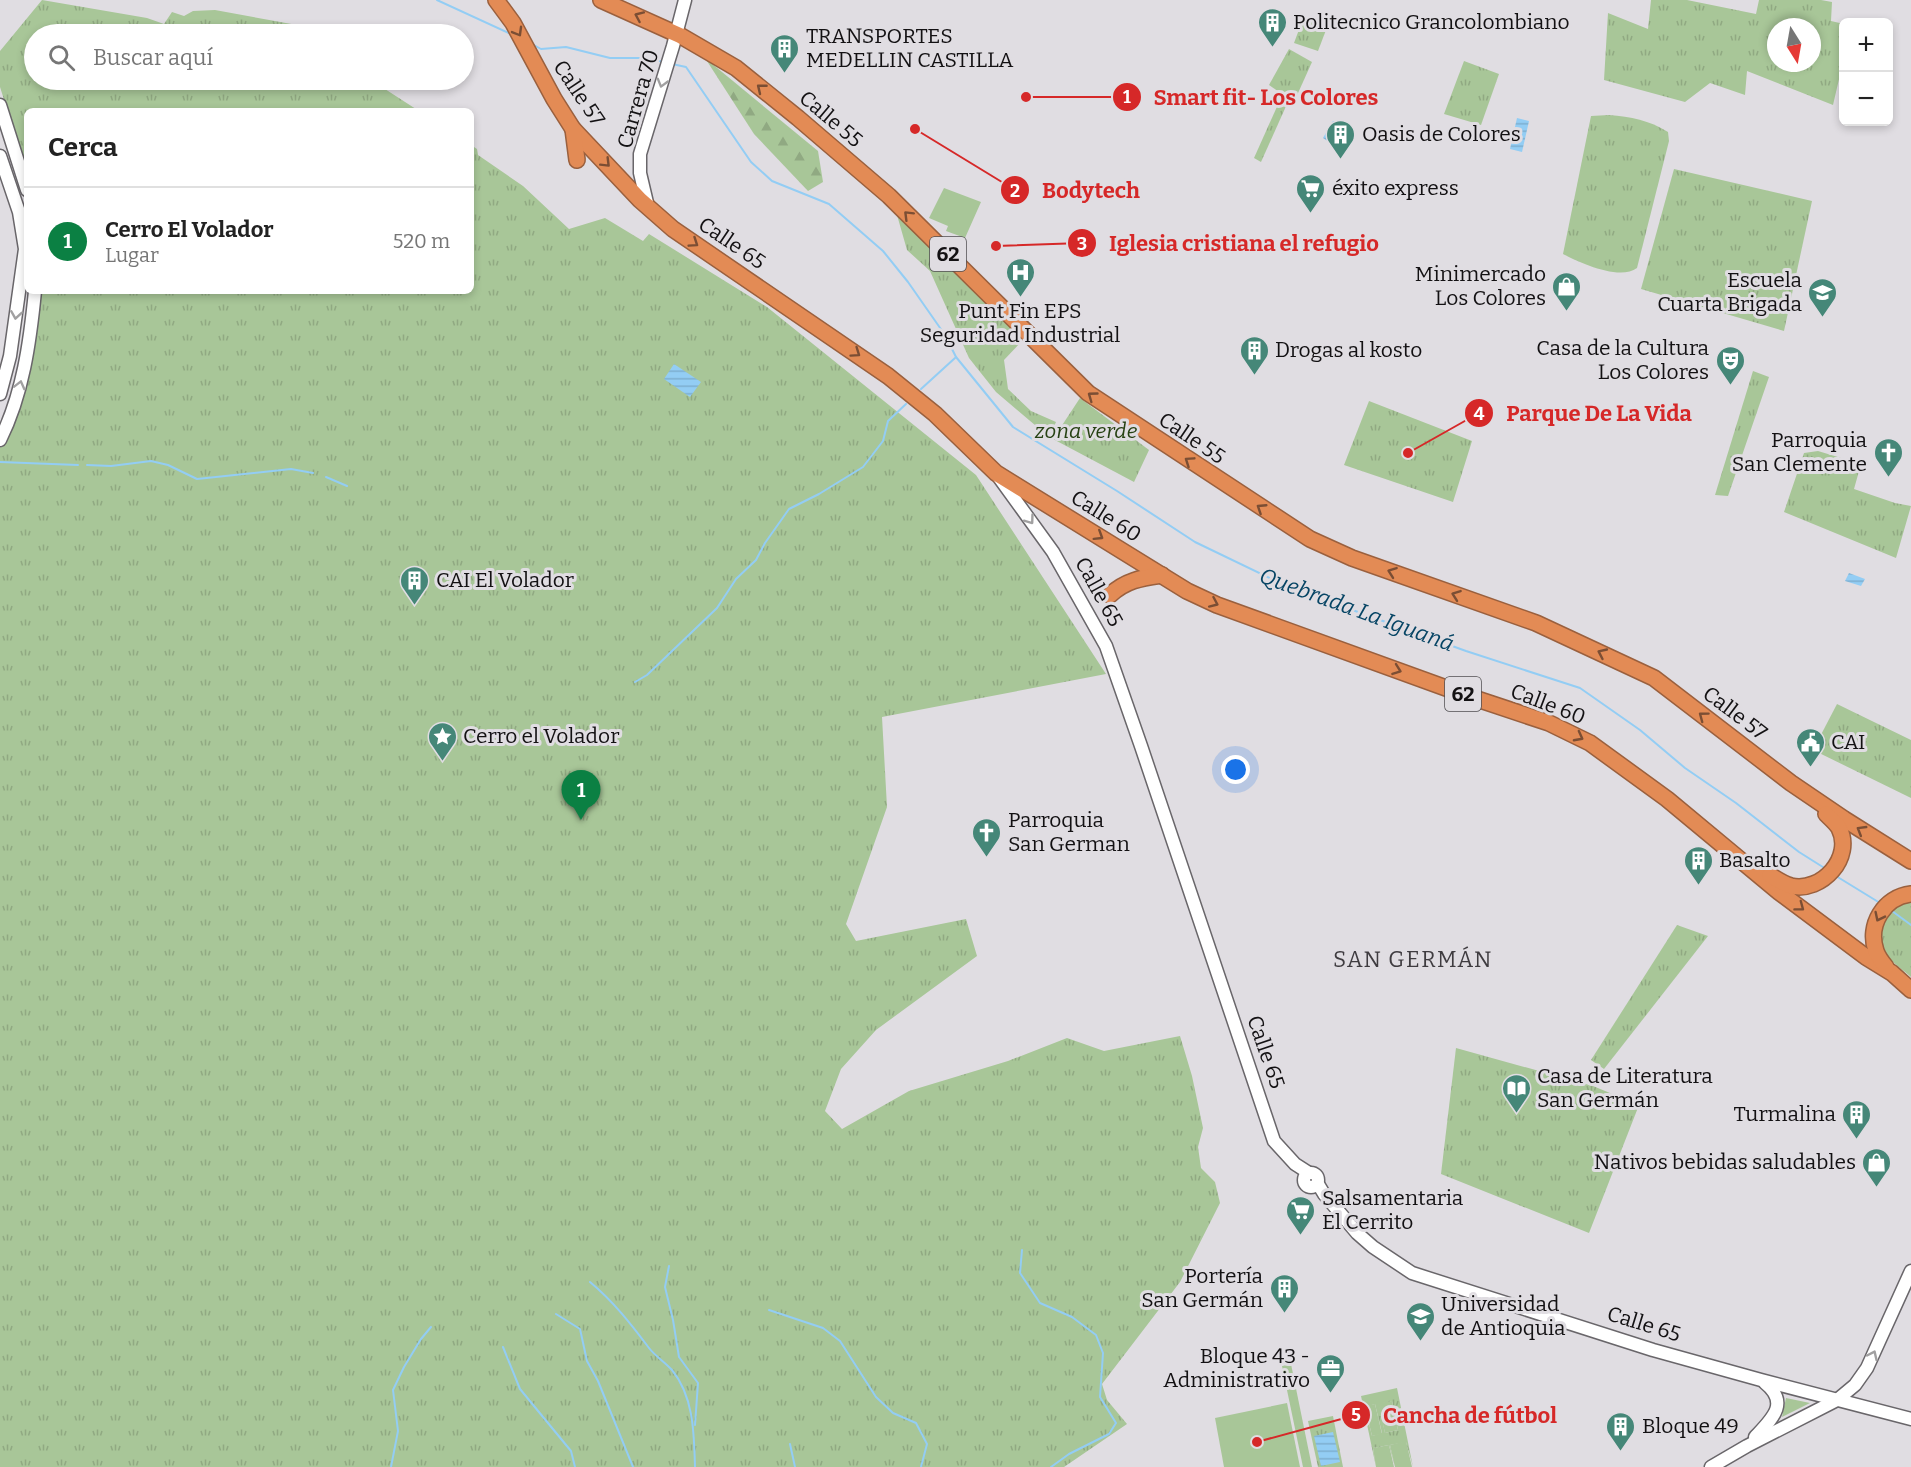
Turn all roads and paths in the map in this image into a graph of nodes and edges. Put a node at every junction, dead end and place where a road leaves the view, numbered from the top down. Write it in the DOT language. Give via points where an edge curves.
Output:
graph roads {
  1 [pos="496,0"];
  2 [pos="602,0"];
  3 [pos="685,0"];
  4 [pos="674,40"];
  5 [pos="0,105"];
  6 [pos="573,129"];
  7 [pos="0,156"];
  8 [pos="577,160"];
  9 [pos="24,180"];
  10 [pos="644,204"];
  11 [pos="35,294"];
  12 [pos="0,394"];
  13 [pos="0,440"];
  14 [pos="996,472"];
  15 [pos="1162,575"];
  16 [pos="1110,595"];
  17 [pos="1654,678"];
  18 [pos="1791,783"];
  19 [pos="1738,857"];
  20 [pos="1911,861"];
  21 [pos="1911,894"];
  22 [pos="1892,973"];
  23 [pos="1911,990"];
  24 [pos="1911,1271"];
  25 [pos="1761,1380"];
  26 [pos="1837,1400"];
  27 [pos="1911,1419"];
  28 [pos="1746,1446"];
  29 [pos="1711,1467"];
  1 -- 6 [label="highway, Calle 57 / 62, one-way"];
  4 -- 2 [label="highway, Calle 55 / 62, one-way"];
  3 -- 4 [label="main road, Carrera 70"];
  4 -- 10 [label="main road, Carrera 70, one-way" via="640,154"];
  17 -- 4 [label="highway, Calle 55 / 62, one-way" via="1536,623 1324,546 1208,473 1088,393 889,196 798,118 736,68"];
  5 -- 9 [label="main road"];
  6 -- 8 [label="highway"];
  6 -- 10 [label="highway, Calle 57 / 62, one-way"];
  7 -- 12 [label="main road, one-way" via="19,212 24,249 10,356"];
  10 -- 14 [label="highway, Calle 65 / 62, one-way" via="673,230 888,376"];
  13 -- 11 [label="main road, one-way" via="21,383"];
  14 -- 15 [label="highway, Calle 60 / 62, one-way"];
  14 -- 25 [label="main road, Calle 65, one-way" via="1053,552 1106,646 1274,1141 1357,1233 1412,1272 1653,1350"];
  15 -- 16 [label="highway" via="1129,582"];
  15 -- 19 [label="highway, Calle 60 / 62, one-way" via="1217,605 1573,734 1667,799"];
  18 -- 17 [label="highway, Calle 57 / 62, one-way"];
  18 -- 19 [label="highway" via="1838,826 1842,846 1836,866 1822,880 1802,886 1788,885"];
  20 -- 18 [label="highway, Calle 57 / 62, one-way"];
  19 -- 22 [label="highway, Calle 60 / 62, one-way" via="1779,892"];
  21 -- 22 [label="highway, one-way" via="1886,905 1876,920 1876,952"];
  22 -- 23 [label="highway, Calle 60 / 62"];
  26 -- 24 [label="main road, one-way" via="1867,1368"];
  25 -- 26 [label="main road, Calle 65"];
  25 -- 28 [label="main road" via="1776,1393 1777,1408 1772,1420"];
  26 -- 27 [label="main road, Calle 65"];
  26 -- 28 [label="main road"];
  28 -- 29 [label="main road"];
}
